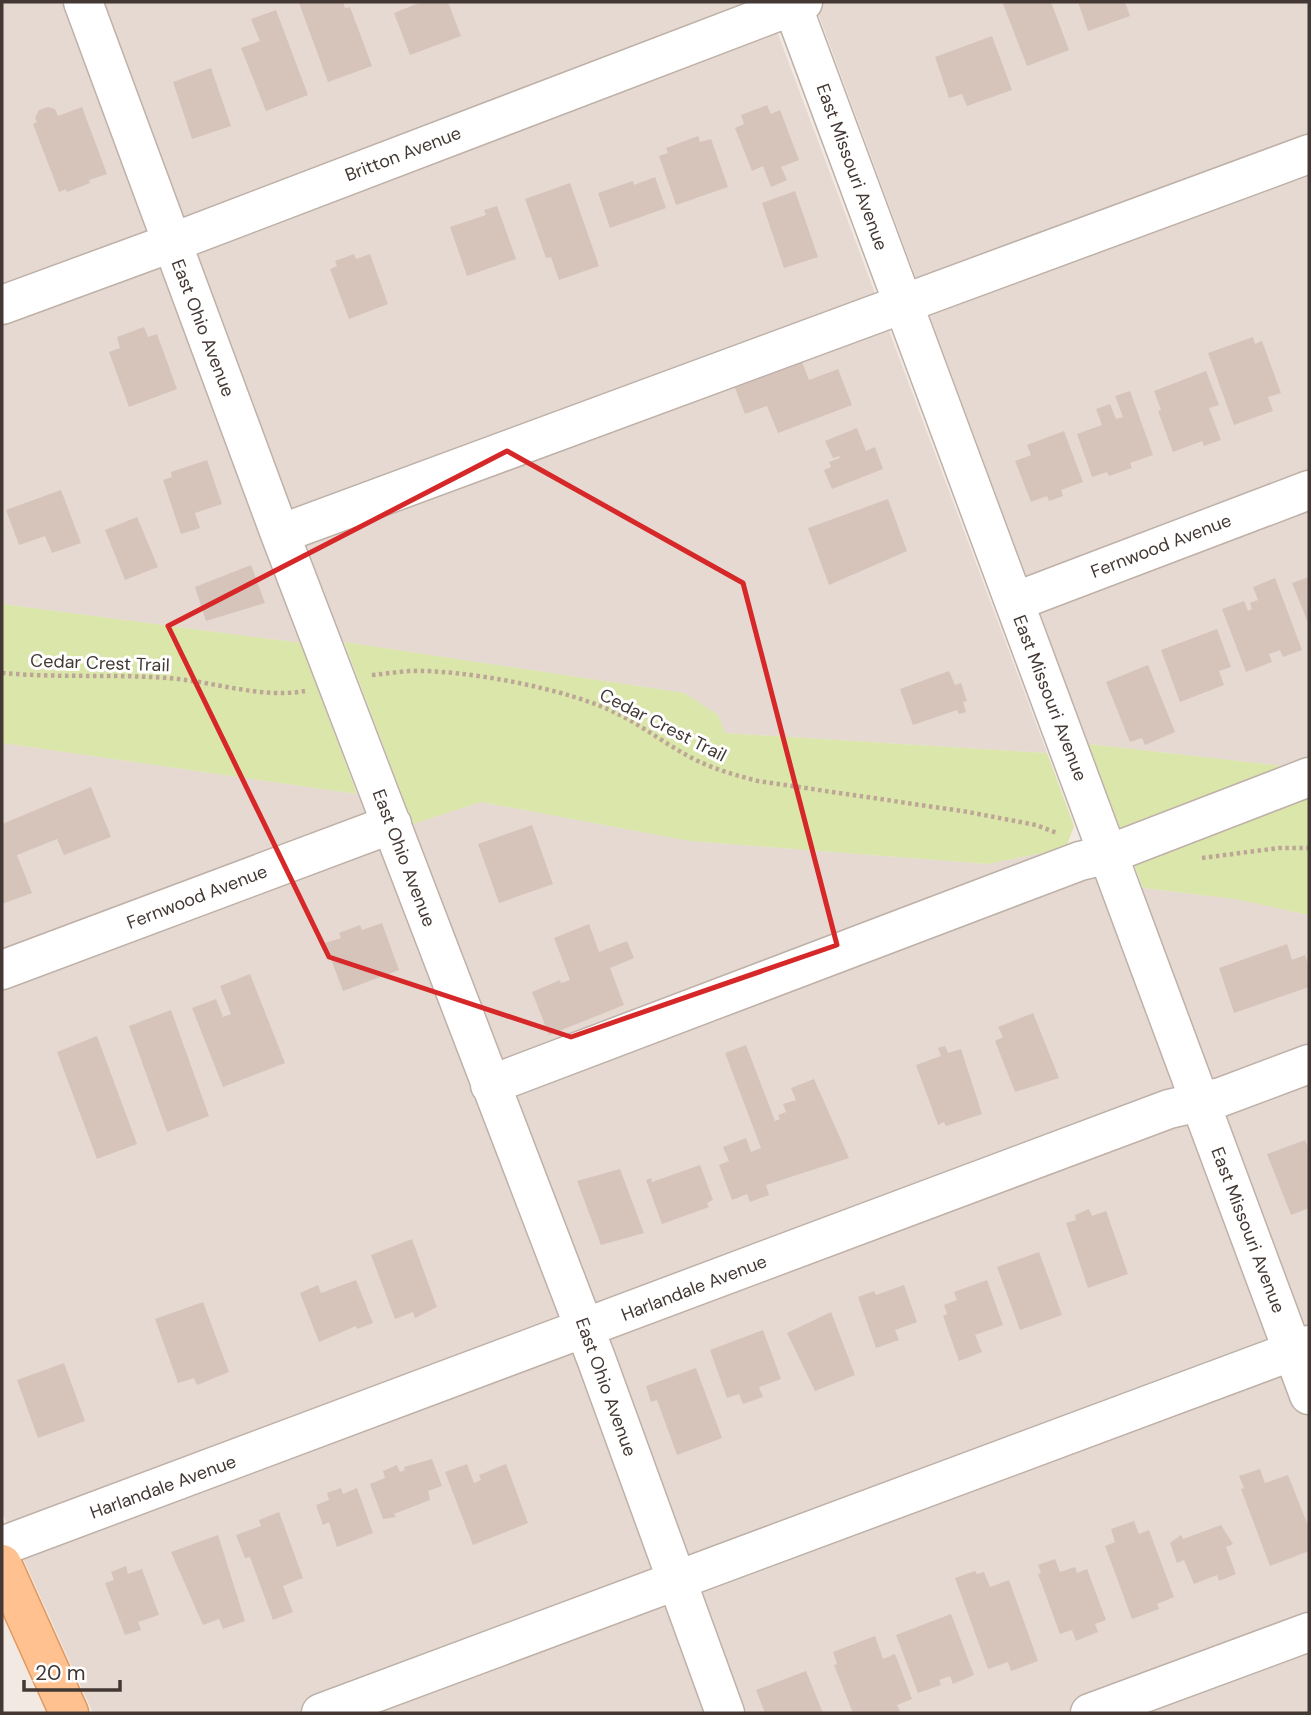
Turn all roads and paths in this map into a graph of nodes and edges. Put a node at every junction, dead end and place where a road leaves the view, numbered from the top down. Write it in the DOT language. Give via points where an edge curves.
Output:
graph roads {
  1 [pos="83,2"];
  2 [pos="795,3"];
  3 [pos="1309,154"];
  4 [pos="171,243"];
  5 [pos="2,305"];
  6 [pos="903,306"];
  7 [pos="1309,490"];
  8 [pos="280,534"];
  9 [pos="1014,602"];
  10 [pos="2,673"];
  11 [pos="365,676"];
  12 [pos="312,689"];
  13 [pos="1309,777"];
  14 [pos="392,824"];
  15 [pos="1060,834"];
  16 [pos="1309,848"];
  17 [pos="1109,854"];
  18 [pos="1199,859"];
  19 [pos="2,970"];
  20 [pos="1309,1064"];
  21 [pos="489,1085"];
  22 [pos="1200,1102"];
  23 [pos="584,1329"];
  24 [pos="1301,1348"];
  25 [pos="1309,1395"];
  26 [pos="2,1546"];
  27 [pos="2,1564"];
  28 [pos="677,1582"];
  29 [pos="1309,1632"];
  30 [pos="69,1713"];
  31 [pos="321,1713"];
  32 [pos="725,1713"];
  33 [pos="1090,1713"];
  1 -- 4 [label="street, East Ohio Avenue"];
  2 -- 4 [label="street, Britton Avenue"];
  2 -- 6 [label="street, East Missouri Avenue"];
  3 -- 6 [label="street"];
  4 -- 5 [label="street, Britton Avenue"];
  4 -- 8 [label="street, East Ohio Avenue"];
  6 -- 8 [label="street"];
  6 -- 9 [label="street, East Missouri Avenue"];
  7 -- 9 [label="street, Fernwood Avenue"];
  8 -- 14 [label="street, East Ohio Avenue"];
  9 -- 17 [label="street, East Missouri Avenue"];
  10 -- 12 [label="path, Cedar Crest Trail" via="170,678 262,692"];
  11 -- 15 [label="path, Cedar Crest Trail" via="410,671 523,684 616,713 729,774 981,815"];
  13 -- 17 [label="street"];
  14 -- 19 [label="street, Fernwood Avenue"];
  14 -- 21 [label="street, East Ohio Avenue"];
  16 -- 18 [label="path"];
  17 -- 21 [label="street" via="1080,861"];
  17 -- 22 [label="street, East Missouri Avenue"];
  20 -- 22 [label="street, Harlandale Avenue"];
  21 -- 23 [label="street, East Ohio Avenue"];
  22 -- 23 [label="street, Harlandale Avenue" via="1169,1109"];
  22 -- 24 [label="street, East Missouri Avenue"];
  23 -- 26 [label="street, Harlandale Avenue"];
  23 -- 28 [label="street, East Ohio Avenue"];
  24 -- 25 [label="street, East Missouri Avenue"];
  24 -- 28 [label="street"];
  27 -- 30 [label="main road"];
  28 -- 31 [label="street"];
  28 -- 32 [label="street, East Ohio Avenue"];
  29 -- 33 [label="street"];
}
